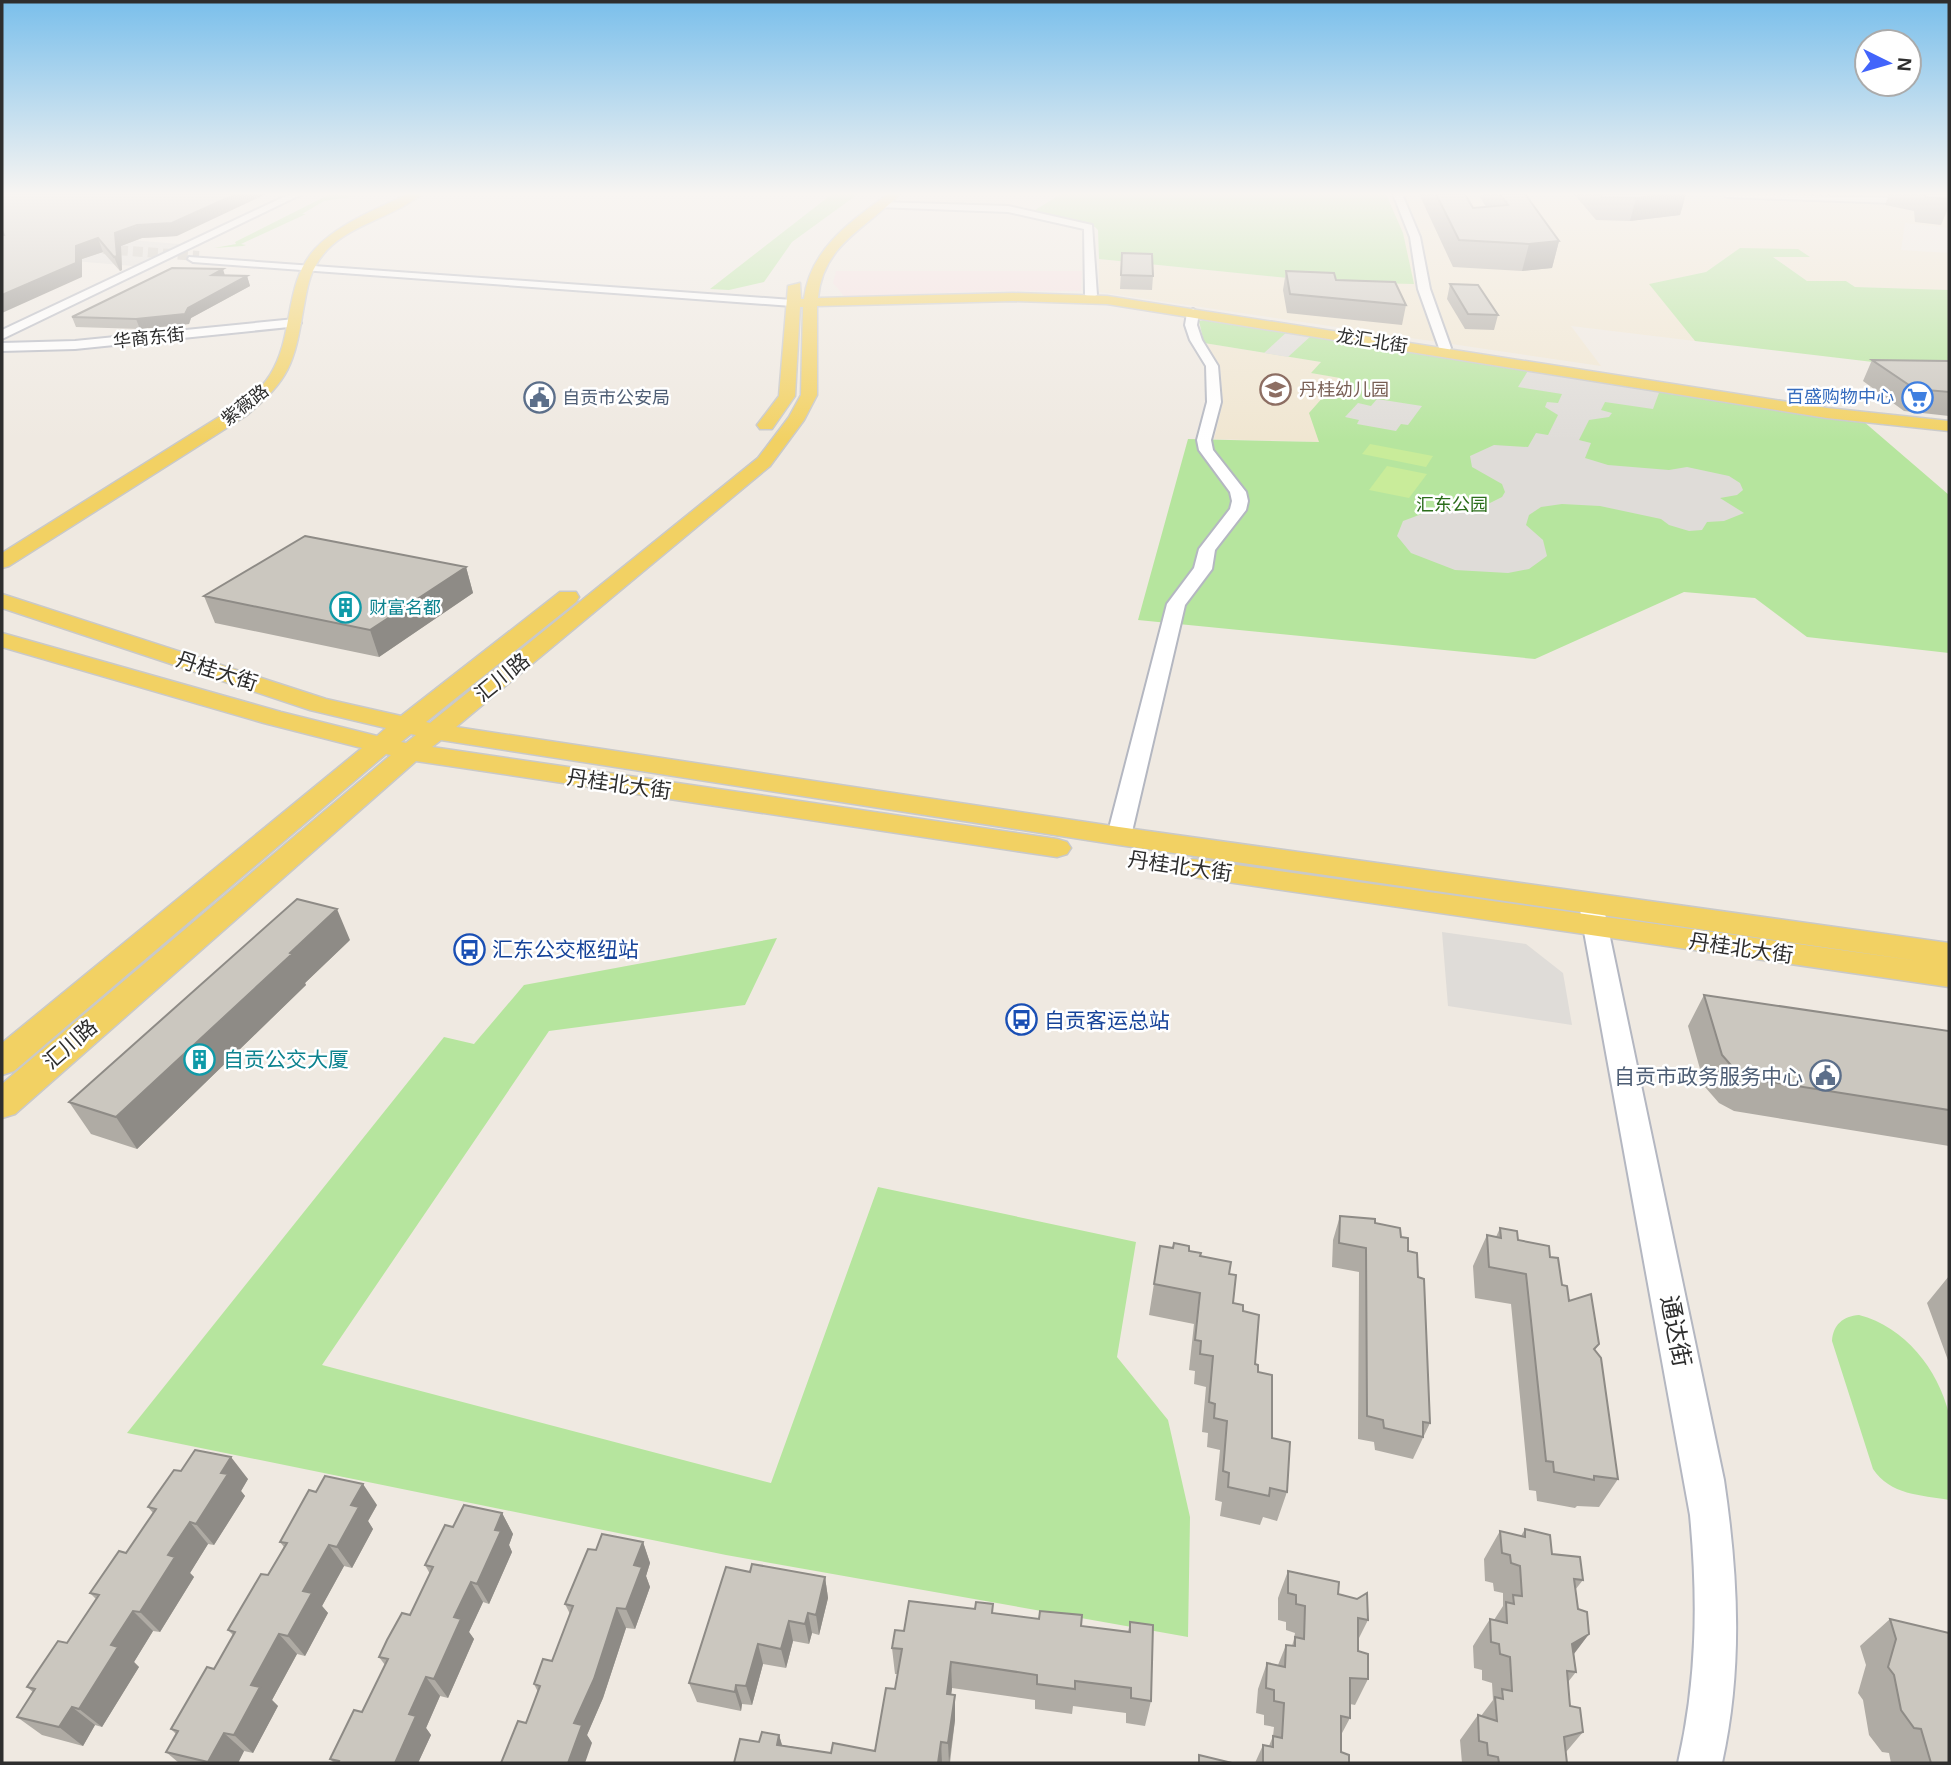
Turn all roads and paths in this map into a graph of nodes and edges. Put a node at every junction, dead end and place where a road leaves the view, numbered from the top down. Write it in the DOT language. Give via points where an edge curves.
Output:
graph roads {
  1 [pos="125,276"];
  2 [pos="299,276"];
  3 [pos="445,276"];
  4 [pos="812,276"];
  5 [pos="1091,276"];
  6 [pos="1422,276"];
  7 [pos="1091,295"];
  8 [pos="744,298"];
  9 [pos="864,301"];
  10 [pos="802,302"];
  11 [pos="1193,313"];
  12 [pos="290,324"];
  13 [pos="2,335"];
  14 [pos="2,347"];
  15 [pos="1445,348"];
  16 [pos="1949,420"];
  17 [pos="1949,426"];
  18 [pos="2,553"];
  19 [pos="2,562"];
  20 [pos="2,601"];
  21 [pos="2,640"];
  22 [pos="436,732"];
  23 [pos="409,738"];
  24 [pos="382,745"];
  25 [pos="1119,836"];
  26 [pos="1593,915"];
  27 [pos="1949,954"];
  28 [pos="1949,976"];
  29 [pos="2,1062"];
  30 [pos="2,1104"];
  31 [pos="1700,1763"];
  1 -- 13 [label="street"];
  2 -- 12 [label="main road, 紫薇路"];
  3 -- 8 [label="street"];
  4 -- 10 [label="main road, 汇川路"];
  5 -- 7 [label="street"];
  6 -- 15 [label="street"];
  7 -- 9 [label="main road, 龙汇北街"];
  7 -- 15 [label="main road, 龙汇北街"];
  8 -- 10 [label="street"];
  8 -- 10 [label="street" via="766,304"];
  9 -- 10 [label="main road, 龙汇北街"];
  9 -- 11 [label="main road, 龙汇北街" via="1090,298"];
  10 -- 22 [label="main road, 汇川路" via="813,337 808,397 764,462"];
  10 -- 23 [label="main road, 汇川路" via="787,396 740,461"];
  11 -- 17 [label="main road, 龙汇北街" via="1827,413"];
  11 -- 25 [label="street" via="1196,340 1212,366 1214,402 1204,440 1206,450 1240,501 1207,549 1203,569 1176,604"];
  12 -- 14 [label="street, 华商东街"];
  12 -- 18 [label="main road, 紫薇路" via="257,387 228,411"];
  12 -- 19 [label="main road, 紫薇路" via="287,357 271,386 241,411"];
  15 -- 16 [label="main road, 龙汇北街" via="1827,408"];
  20 -- 23 [label="main road, 丹桂大街"];
  21 -- 24 [label="main road"];
  22 -- 23 [label="main road, 丹桂大街"];
  22 -- 25 [label="main road, 丹桂北大街"];
  23 -- 24 [label="main road"];
  23 -- 26 [label="main road, 丹桂北大街"];
  23 -- 30 [label="main road, 汇川路"];
  24 -- 29 [label="main road, 汇川路"];
  25 -- 26 [label="main road, 丹桂北大街"];
  26 -- 27 [label="main road, 丹桂北大街"];
  26 -- 28 [label="main road, 丹桂北大街"];
  26 -- 31 [label="street, 通达街" via="1717,1556 1717,1642"];
}
